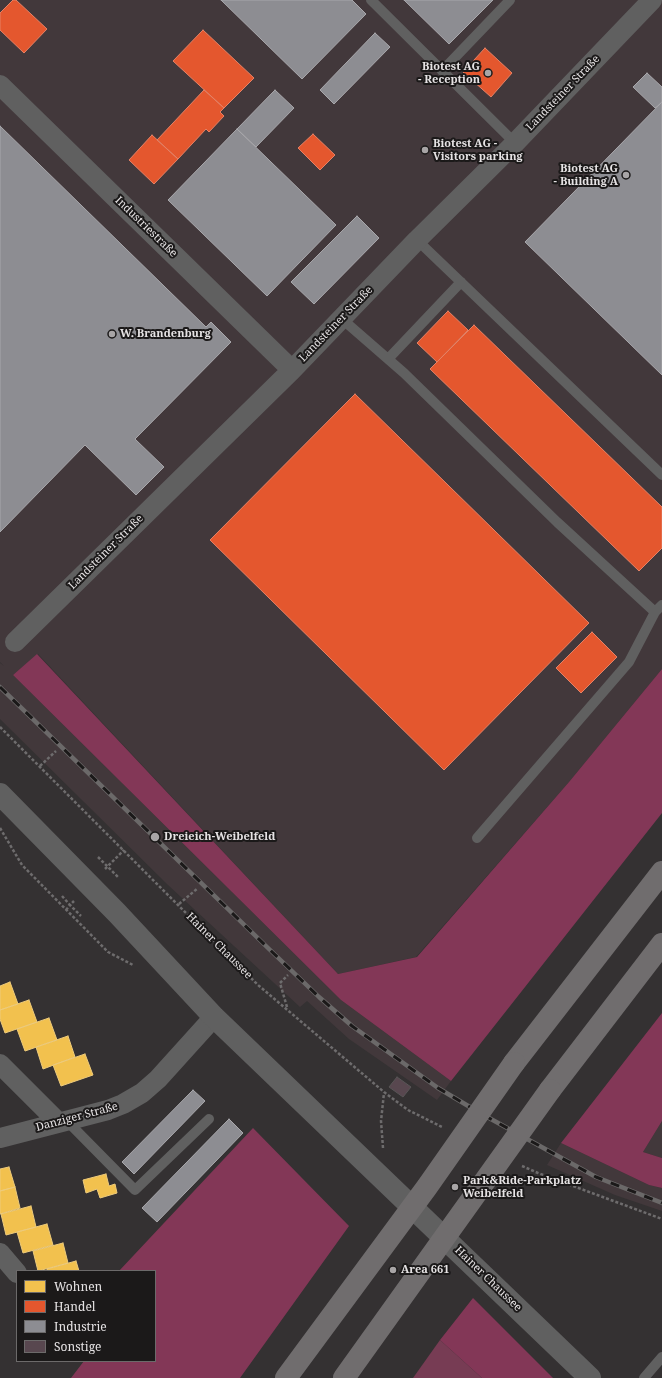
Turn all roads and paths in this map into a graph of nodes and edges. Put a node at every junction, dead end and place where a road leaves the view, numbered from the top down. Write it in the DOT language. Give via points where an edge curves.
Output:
graph roads {
  1 [pos="371,0"];
  2 [pos="510,0"];
  3 [pos="652,0"];
  4 [pos="442,71"];
  5 [pos="0,85"];
  6 [pos="515,143"];
  7 [pos="417,240"];
  8 [pos="461,282"];
  9 [pos="342,319"];
  10 [pos="388,359"];
  11 [pos="292,370"];
  12 [pos="662,475"];
  13 [pos="658,608"];
  14 [pos="15,642"];
  15 [pos="0,727"];
  16 [pos="56,751"];
  17 [pos="40,766"];
  18 [pos="0,794"];
  19 [pos="0,828"];
  20 [pos="477,838"];
  21 [pos="98,857"];
  22 [pos="662,872"];
  23 [pos="118,877"];
  24 [pos="198,888"];
  25 [pos="179,904"];
  26 [pos="66,910"];
  27 [pos="81,916"];
  28 [pos="662,944"];
  29 [pos="135,966"];
  30 [pos="288,975"];
  31 [pos="287,1008"];
  32 [pos="214,1016"];
  33 [pos="0,1064"];
  34 [pos="384,1092"];
  35 [pos="408,1110"];
  36 [pos="209,1119"];
  37 [pos="63,1122"];
  38 [pos="0,1138"];
  39 [pos="538,1173"];
  40 [pos="385,1180"];
  41 [pos="662,1219"];
  42 [pos="0,1253"];
  43 [pos="16,1272"];
  44 [pos="662,1357"];
  45 [pos="286,1378"];
  46 [pos="344,1378"];
  47 [pos="590,1378"];
  48 [pos="644,1378"];
  1 -- 4 [label="lane"];
  2 -- 4 [label="lane"];
  3 -- 6 [label="street, Landsteiner Straße"];
  4 -- 6 [label="lane"];
  5 -- 11 [label="street, Industriestraße"];
  6 -- 7 [label="street, Landsteiner Straße"];
  7 -- 8 [label="lane"];
  7 -- 9 [label="street, Landsteiner Straße"];
  8 -- 10 [label="lane"];
  8 -- 12 [label="lane"];
  9 -- 10 [label="lane"];
  9 -- 11 [label="street, Landsteiner Straße"];
  10 -- 13 [label="lane" via="558,522"];
  11 -- 14 [label="street, Landsteiner Straße"];
  13 -- 20 [label="lane" via="629,662"];
  15 -- 17 [label="path, Hainer Chaussee"];
  16 -- 17 [label="path"];
  17 -- 25 [label="path, Hainer Chaussee"];
  18 -- 32 [label="street, Hainer Chaussee"];
  19 -- 26 [label="path" via="22,865"];
  21 -- 23 [label="path"];
  22 -- 45 [label="highway, bridge" via="514,1063 427,1187"];
  24 -- 25 [label="path"];
  25 -- 31 [label="path, Hainer Chaussee" via="258,985"];
  26 -- 27 [label="path" via="70,905"];
  26 -- 29 [label="path" via="108,952"];
  28 -- 46 [label="highway, bridge" via="550,1090"];
  30 -- 31 [label="path" via="280,983"];
  31 -- 34 [label="path, Hainer Chaussee"];
  32 -- 37 [label="street, Danziger Straße" via="158,1079 142,1093 113,1108"];
  32 -- 40 [label="street, Hainer Chaussee"];
  33 -- 37 [label="street"];
  34 -- 35 [label="path, Hainer Chaussee"];
  34 -- 40 [label="path" via="381,1121"];
  36 -- 37 [label="lane" via="135,1190"];
  37 -- 38 [label="street, Danziger Straße"];
  39 -- 41 [label="path"];
  40 -- 47 [label="street, Hainer Chaussee"];
  42 -- 43 [label="street"];
  44 -- 48 [label="lane"];
}
